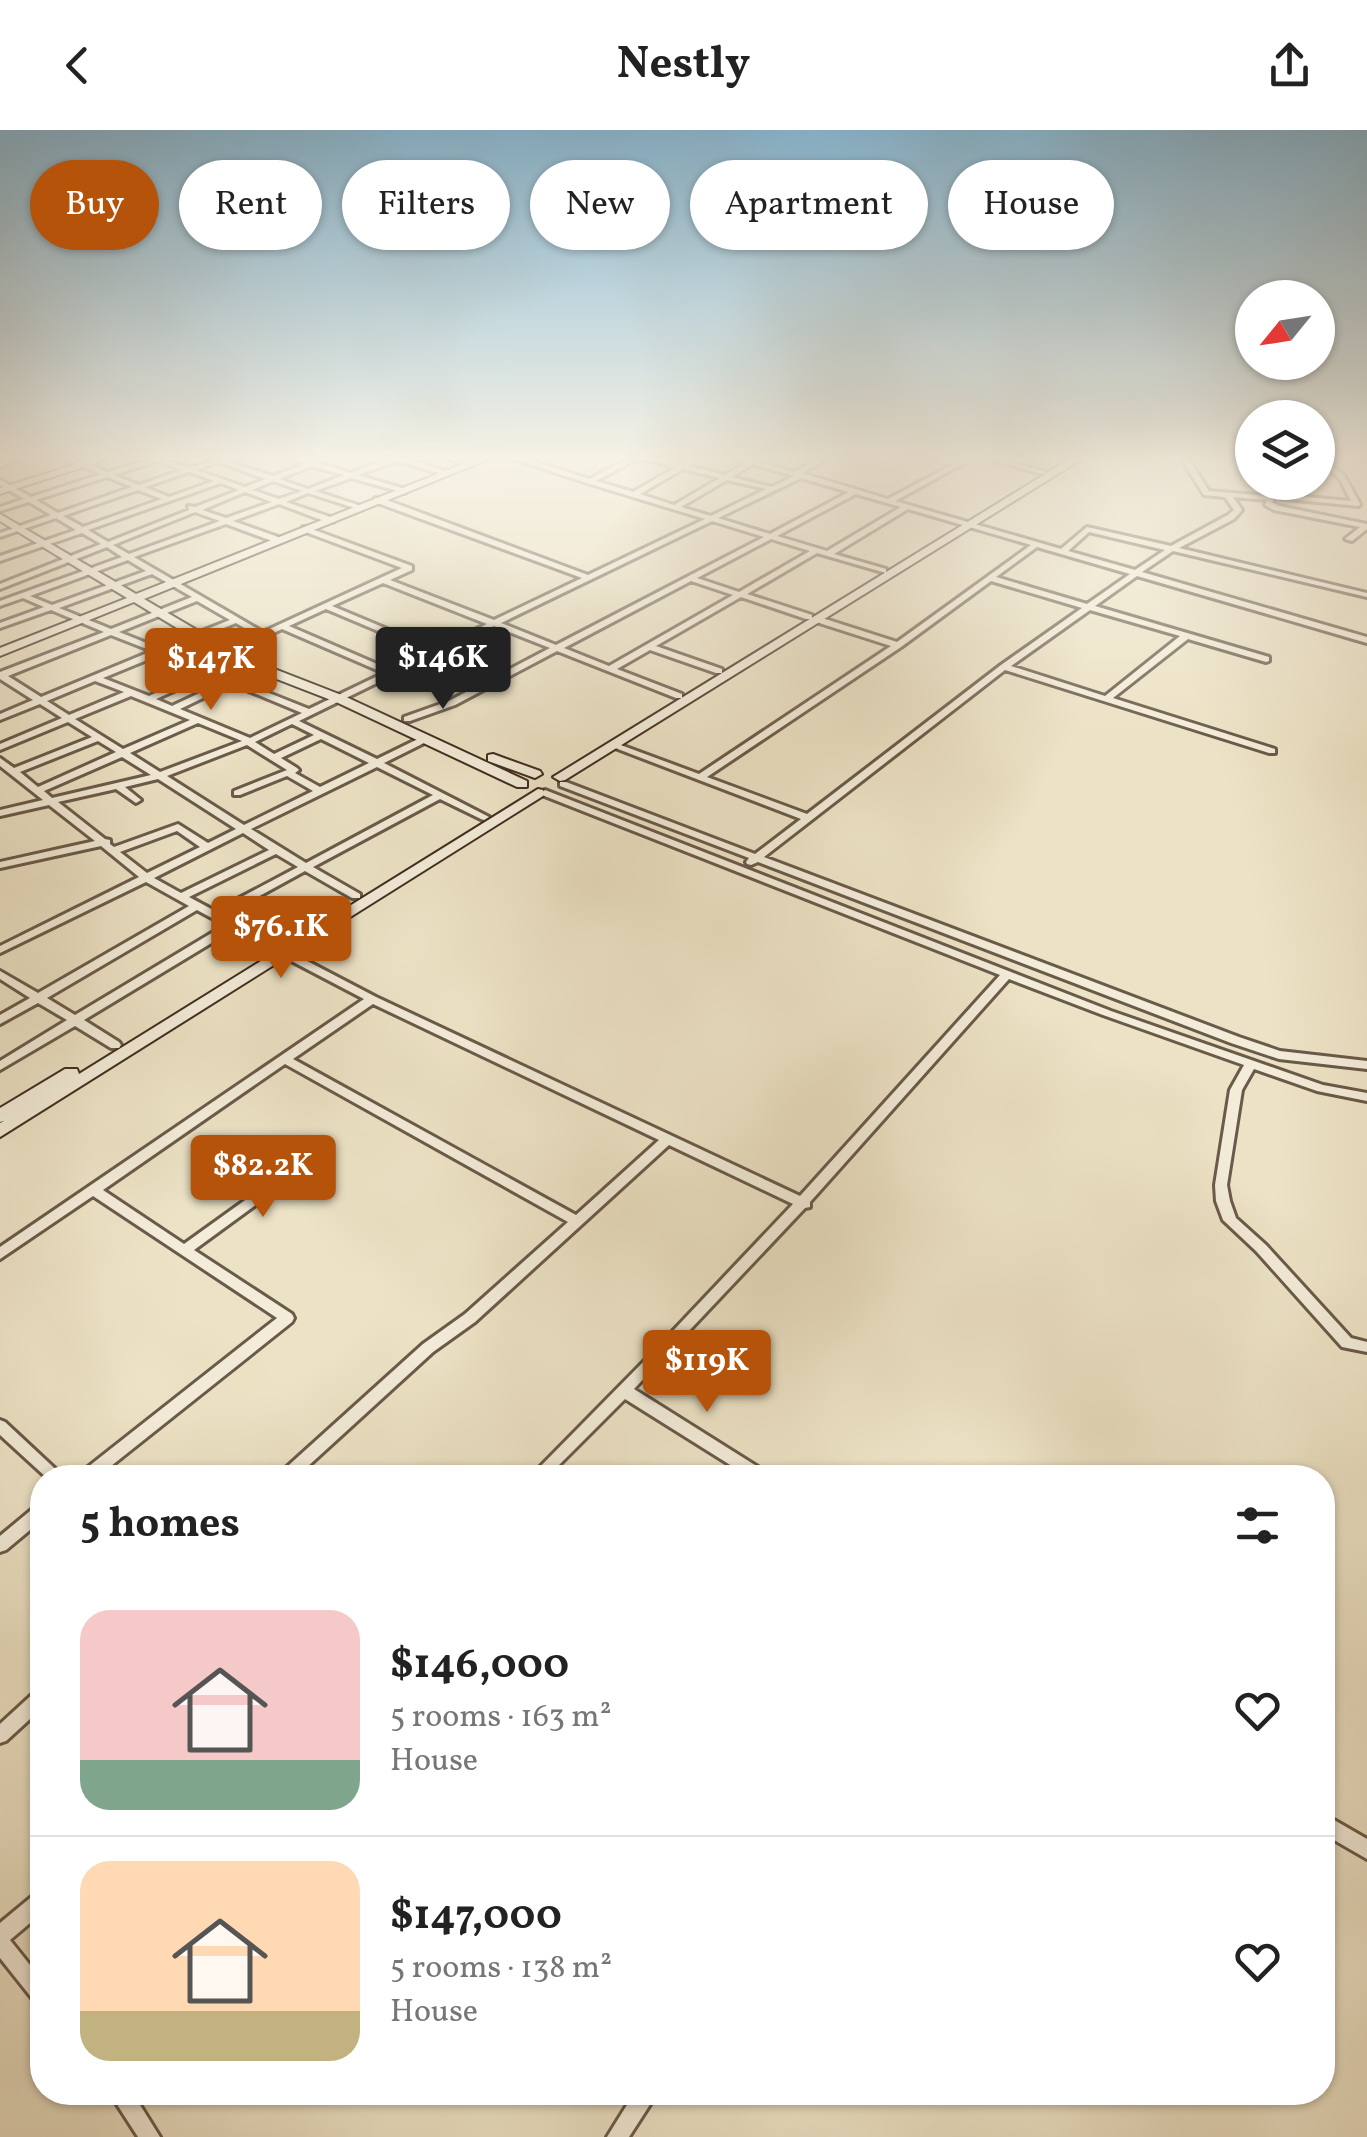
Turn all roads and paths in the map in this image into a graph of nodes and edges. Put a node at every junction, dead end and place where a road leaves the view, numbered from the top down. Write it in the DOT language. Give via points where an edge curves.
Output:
graph roads {
  1 [pos="56,551"];
  2 [pos="92,551"];
  3 [pos="117,551"];
  4 [pos="142,551"];
  5 [pos="252,551"];
  6 [pos="363,551"];
  7 [pos="515,551"];
  8 [pos="646,551"];
  9 [pos="744,551"];
  10 [pos="816,551"];
  11 [pos="834,551"];
  12 [pos="919,551"];
  13 [pos="922,551"];
  14 [pos="1028,551"];
  15 [pos="1052,551"];
  16 [pos="1063,551"];
  17 [pos="1169,551"];
  18 [pos="1184,551"];
  19 [pos="1061,553"];
  20 [pos="828,554"];
  21 [pos="127,556"];
  22 [pos="70,559"];
  23 [pos="89,570"];
  24 [pos="152,571"];
  25 [pos="884,571"];
  26 [pos="1138,574"];
  27 [pos="589,578"];
  28 [pos="990,578"];
  29 [pos="692,579"];
  30 [pos="383,580"];
  31 [pos="172,583"];
  32 [pos="112,584"];
  33 [pos="738,595"];
  34 [pos="1367,595"];
  35 [pos="23,596"];
  36 [pos="135,598"];
  37 [pos="198,598"];
  38 [pos="0,604"];
  39 [pos="325,606"];
  40 [pos="50,607"];
  41 [pos="1091,608"];
  42 [pos="160,612"];
  43 [pos="812,618"];
  44 [pos="82,620"];
  45 [pos="236,620"];
  46 [pos="498,624"];
  47 [pos="0,626"];
  48 [pos="282,626"];
  49 [pos="112,632"];
  50 [pos="262,635"];
  51 [pos="1186,635"];
  52 [pos="199,636"];
  53 [pos="1367,640"];
  54 [pos="898,645"];
  55 [pos="651,647"];
  56 [pos="556,649"];
  57 [pos="0,652"];
  58 [pos="160,652"];
  59 [pos="438,653"];
  60 [pos="231,655"];
  61 [pos="1266,660"];
  62 [pos="1004,667"];
  63 [pos="610,669"];
  64 [pos="208,671"];
  65 [pos="719,671"];
  66 [pos="393,674"];
  67 [pos="0,676"];
  68 [pos="96,678"];
  69 [pos="232,681"];
  70 [pos="130,693"];
  71 [pos="679,696"];
  72 [pos="340,699"];
  73 [pos="1106,699"];
  74 [pos="148,700"];
  75 [pos="38,701"];
  76 [pos="173,709"];
  77 [pos="310,713"];
  78 [pos="0,717"];
  79 [pos="199,719"];
  80 [pos="406,719"];
  81 [pos="67,720"];
  82 [pos="293,721"];
  83 [pos="321,735"];
  84 [pos="96,739"];
  85 [pos="425,739"];
  86 [pos="249,741"];
  87 [pos="615,746"];
  88 [pos="0,747"];
  89 [pos="1272,751"];
  90 [pos="123,754"];
  91 [pos="276,757"];
  92 [pos="0,761"];
  93 [pos="376,763"];
  94 [pos="15,771"];
  95 [pos="289,773"];
  96 [pos="159,776"];
  97 [pos="551,777"];
  98 [pos="700,778"];
  99 [pos="118,786"];
  100 [pos="532,789"];
  101 [pos="40,790"];
  102 [pos="320,791"];
  103 [pos="237,793"];
  104 [pos="440,795"];
  105 [pos="136,800"];
  106 [pos="55,802"];
  107 [pos="0,813"];
  108 [pos="484,817"];
  109 [pos="808,818"];
  110 [pos="244,830"];
  111 [pos="110,846"];
  112 [pos="208,848"];
  113 [pos="276,850"];
  114 [pos="756,858"];
  115 [pos="0,866"];
  116 [pos="305,867"];
  117 [pos="741,869"];
  118 [pos="147,878"];
  119 [pos="183,896"];
  120 [pos="356,896"];
  121 [pos="198,905"];
  122 [pos="216,915"];
  123 [pos="233,925"];
  124 [pos="0,950"];
  125 [pos="279,950"];
  126 [pos="0,974"];
  127 [pos="1006,975"];
  128 [pos="37,998"];
  129 [pos="372,999"];
  130 [pos="0,1020"];
  131 [pos="76,1021"];
  132 [pos="116,1045"];
  133 [pos="285,1059"];
  134 [pos="1251,1064"];
  135 [pos="1367,1064"];
  136 [pos="0,1066"];
  137 [pos="1367,1097"];
  138 [pos="0,1116"];
  139 [pos="0,1132"];
  140 [pos="668,1139"];
  141 [pos="316,1155"];
  142 [pos="94,1190"];
  143 [pos="805,1204"];
  144 [pos="577,1221"];
  145 [pos="185,1250"];
  146 [pos="0,1254"];
  147 [pos="1367,1346"];
  148 [pos="625,1392"];
  149 [pos="0,1426"];
  150 [pos="44,1465"];
  151 [pos="100,1465"];
  152 [pos="299,1465"];
  153 [pos="549,1465"];
  154 [pos="743,1465"];
  155 [pos="30,1520"];
  156 [pos="0,1545"];
  157 [pos="30,1708"];
  158 [pos="0,1735"];
  159 [pos="1335,1830"];
  160 [pos="1367,1850"];
  161 [pos="30,1911"];
  162 [pos="0,1935"];
  163 [pos="0,1943"];
  164 [pos="30,1980"];
  165 [pos="128,2105"];
  166 [pos="639,2105"];
  167 [pos="150,2137"];
  168 [pos="617,2137"];
  1 -- 22 [label="street"];
  2 -- 22 [label="street"];
  3 -- 21 [label="street"];
  4 -- 21 [label="street"];
  5 -- 31 [label="street"];
  6 -- 30 [label="street" via="409,568"];
  7 -- 27 [label="street"];
  8 -- 27 [label="street"];
  9 -- 29 [label="street"];
  10 -- 20 [label="street"];
  10 -- 33 [label="street"];
  11 -- 20 [label="street"];
  12 -- 25 [label="street"];
  13 -- 43 [label="street"];
  14 -- 28 [label="street"];
  15 -- 19 [label="street"];
  16 -- 19 [label="street"];
  17 -- 26 [label="street"];
  18 -- 34 [label="street"];
  19 -- 26 [label="street"];
  20 -- 25 [label="street"];
  21 -- 23 [label="street"];
  21 -- 24 [label="street"];
  22 -- 23 [label="street"];
  22 -- 35 [label="street" via="0,586"];
  23 -- 32 [label="street"];
  23 -- 35 [label="street"];
  24 -- 31 [label="street"];
  24 -- 32 [label="street"];
  25 -- 43 [label="street"];
  26 -- 41 [label="street"];
  26 -- 53 [label="street"];
  27 -- 46 [label="street"];
  28 -- 41 [label="street"];
  28 -- 54 [label="street"];
  29 -- 33 [label="street"];
  29 -- 56 [label="street"];
  30 -- 39 [label="street"];
  30 -- 46 [label="street"];
  31 -- 36 [label="street"];
  31 -- 37 [label="street"];
  32 -- 36 [label="street"];
  32 -- 40 [label="street"];
  33 -- 43 [label="street"];
  33 -- 55 [label="street"];
  35 -- 38 [label="street"];
  35 -- 40 [label="street"];
  36 -- 42 [label="street"];
  36 -- 44 [label="street"];
  37 -- 42 [label="street"];
  37 -- 45 [label="street"];
  39 -- 48 [label="street"];
  39 -- 59 [label="street"];
  40 -- 44 [label="street"];
  40 -- 47 [label="street"];
  41 -- 51 [label="street"];
  41 -- 62 [label="street"];
  42 -- 49 [label="street"];
  42 -- 52 [label="street"];
  43 -- 54 [label="street"];
  43 -- 65 [label="street"];
  43 -- 87 [label="street"];
  44 -- 49 [label="street"];
  44 -- 57 [label="street"];
  45 -- 50 [label="street"];
  45 -- 52 [label="street"];
  46 -- 56 [label="street"];
  46 -- 59 [label="street"];
  48 -- 50 [label="street"];
  48 -- 66 [label="street"];
  49 -- 58 [label="street"];
  49 -- 67 [label="street"];
  50 -- 60 [label="street"];
  51 -- 61 [label="street"];
  51 -- 73 [label="street"];
  52 -- 58 [label="street"];
  52 -- 60 [label="street"];
  54 -- 98 [label="street"];
  55 -- 63 [label="street"];
  55 -- 65 [label="street"];
  56 -- 63 [label="street"];
  56 -- 80 [label="street"];
  58 -- 64 [label="street"];
  58 -- 68 [label="street"];
  59 -- 66 [label="street"];
  60 -- 64 [label="street"];
  60 -- 72 [label="street"];
  62 -- 73 [label="street"];
  62 -- 109 [label="street"];
  63 -- 71 [label="street"];
  64 -- 69 [label="street"];
  64 -- 74 [label="street"];
  65 -- 71 [label="street"];
  66 -- 72 [label="street"];
  67 -- 75 [label="street"];
  68 -- 70 [label="street"];
  68 -- 75 [label="street"];
  69 -- 76 [label="street"];
  69 -- 77 [label="street"];
  70 -- 74 [label="street"];
  70 -- 81 [label="street"];
  71 -- 97 [label="street"];
  72 -- 77 [label="street"];
  72 -- 80 [label="street" via="369,702"];
  72 -- 85 [label="street"];
  73 -- 89 [label="street"];
  74 -- 76 [label="street"];
  75 -- 78 [label="street"];
  75 -- 81 [label="street"];
  76 -- 79 [label="street"];
  77 -- 82 [label="street"];
  79 -- 86 [label="street"];
  79 -- 90 [label="street"];
  80 -- 97 [label="street"];
  81 -- 84 [label="street"];
  81 -- 88 [label="street"];
  82 -- 83 [label="street"];
  82 -- 86 [label="street"];
  83 -- 91 [label="street"];
  83 -- 93 [label="street"];
  84 -- 90 [label="street"];
  84 -- 94 [label="street"];
  85 -- 93 [label="street"];
  85 -- 100 [label="street"];
  86 -- 91 [label="street"];
  86 -- 96 [label="street"];
  87 -- 97 [label="street"];
  87 -- 98 [label="street"];
  90 -- 96 [label="street"];
  90 -- 101 [label="street"];
  91 -- 95 [label="street" via="294,770"];
  92 -- 94 [label="street"];
  93 -- 102 [label="street"];
  93 -- 104 [label="street"];
  94 -- 101 [label="street"];
  95 -- 102 [label="street"];
  95 -- 103 [label="street"];
  96 -- 99 [label="street"];
  96 -- 110 [label="street"];
  97 -- 100 [label="street"];
  97 -- 100 [label="street"];
  97 -- 114 [label="street"];
  98 -- 109 [label="street"];
  99 -- 105 [label="street"];
  99 -- 106 [label="street"];
  100 -- 108 [label="street"];
  100 -- 117 [label="street"];
  100 -- 125 [label="street"];
  101 -- 106 [label="street"];
  102 -- 110 [label="street"];
  104 -- 108 [label="street"];
  104 -- 116 [label="street"];
  106 -- 107 [label="street"];
  106 -- 111 [label="street"];
  108 -- 120 [label="street"];
  109 -- 114 [label="street"];
  110 -- 112 [label="street"];
  110 -- 113 [label="street"];
  111 -- 112 [label="street" via="178,827"];
  111 -- 115 [label="street"];
  111 -- 118 [label="street"];
  112 -- 118 [label="street"];
  113 -- 116 [label="street"];
  113 -- 119 [label="street"];
  114 -- 117 [label="street"];
  114 -- 135 [label="street" via="1264,1050"];
  116 -- 120 [label="street"];
  116 -- 122 [label="street"];
  117 -- 127 [label="street"];
  118 -- 119 [label="street"];
  118 -- 124 [label="street"];
  119 -- 121 [label="street"];
  120 -- 125 [label="street"];
  121 -- 122 [label="street"];
  121 -- 128 [label="street"];
  122 -- 123 [label="street"];
  123 -- 125 [label="street"];
  123 -- 131 [label="street"];
  125 -- 129 [label="street"];
  125 -- 132 [label="street"];
  125 -- 139 [label="street"];
  126 -- 128 [label="street"];
  127 -- 134 [label="street"];
  127 -- 143 [label="street"];
  128 -- 130 [label="street"];
  128 -- 131 [label="street"];
  129 -- 133 [label="street"];
  129 -- 140 [label="street"];
  131 -- 132 [label="street"];
  131 -- 136 [label="street"];
  132 -- 138 [label="street"];
  133 -- 142 [label="street"];
  133 -- 144 [label="street"];
  134 -- 137 [label="street"];
  134 -- 147 [label="street" via="1236,1090 1221,1185 1230,1220 1348,1343"];
  140 -- 143 [label="street"];
  140 -- 144 [label="street"];
  141 -- 145 [label="street"];
  142 -- 145 [label="street"];
  142 -- 146 [label="street"];
  143 -- 148 [label="street"];
  144 -- 152 [label="street"];
  145 -- 151 [label="street" via="287,1318"];
  148 -- 153 [label="street"];
  148 -- 154 [label="street"];
  149 -- 150 [label="street"];
  155 -- 156 [label="street"];
  157 -- 158 [label="street"];
  159 -- 160 [label="street"];
  161 -- 162 [label="street"];
  163 -- 164 [label="street"];
  165 -- 167 [label="street"];
  166 -- 168 [label="street"];
}
